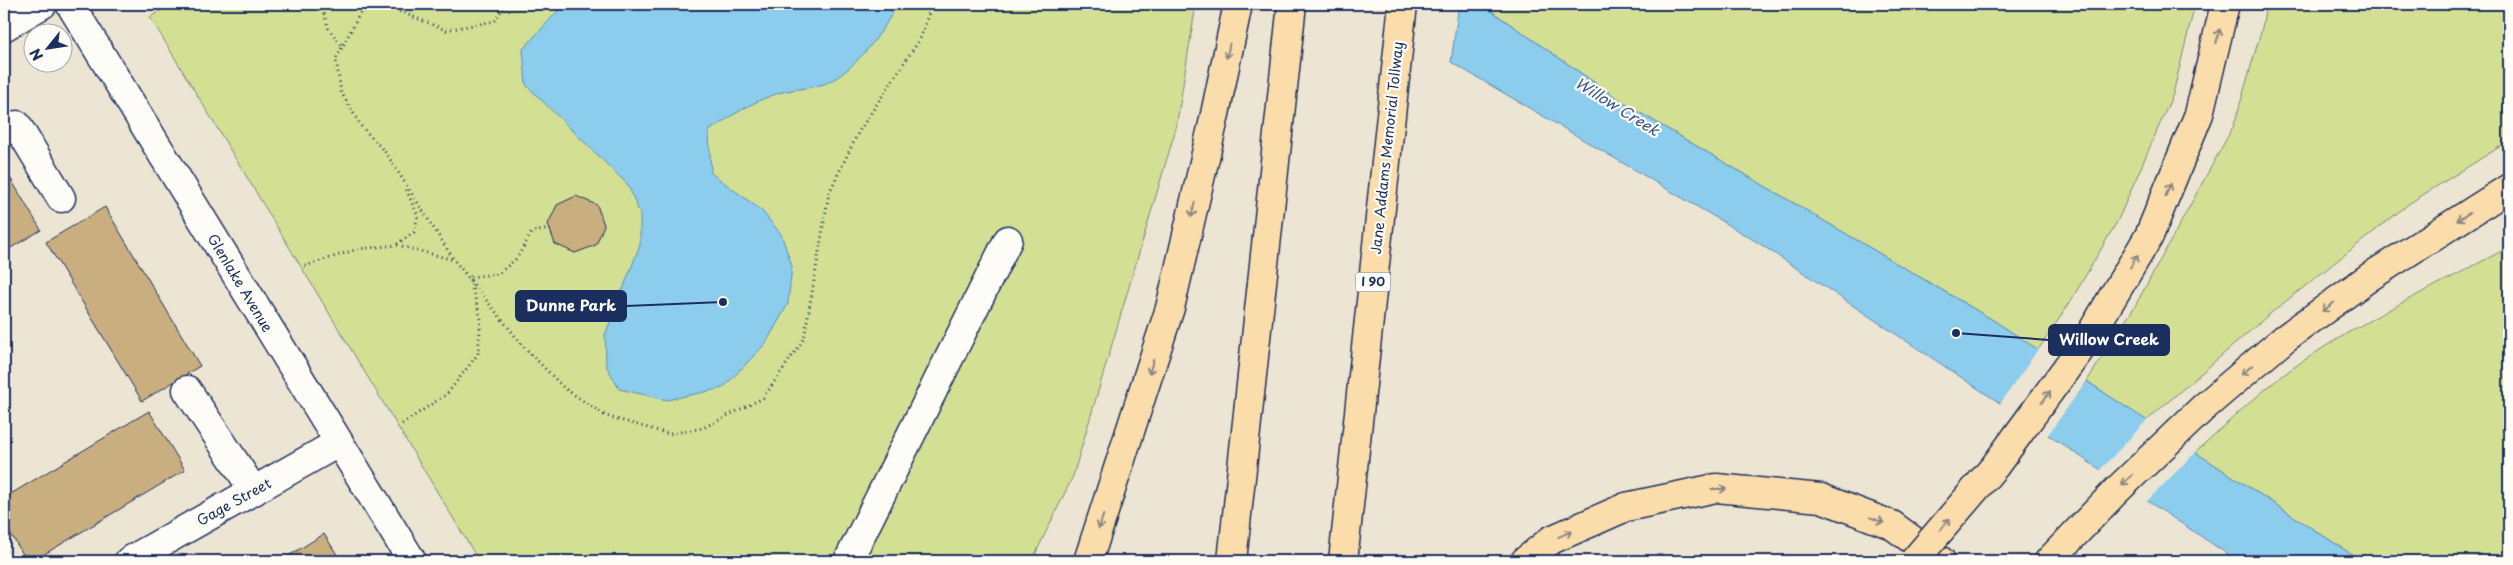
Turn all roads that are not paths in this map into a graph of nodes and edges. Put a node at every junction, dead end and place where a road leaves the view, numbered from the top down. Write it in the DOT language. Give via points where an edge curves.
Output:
graph roads {
  1 [pos="43,4"];
  2 [pos="70,4"];
  3 [pos="1238,4"];
  4 [pos="1292,4"];
  5 [pos="1403,4"];
  6 [pos="2226,4"];
  7 [pos="4,26"];
  8 [pos="4,132"];
  9 [pos="2509,188"];
  10 [pos="61,198"];
  11 [pos="1008,240"];
  12 [pos="188,390"];
  13 [pos="338,443"];
  14 [pos="254,491"];
  15 [pos="129,561"];
  16 [pos="412,561"];
  17 [pos="848,561"];
  18 [pos="1088,561"];
  19 [pos="1232,561"];
  20 [pos="1343,561"];
  21 [pos="1525,561"];
  22 [pos="1914,561"];
  23 [pos="1941,561"];
  24 [pos="2049,561"];
  1 -- 7 [label="street"];
  2 -- 13 [label="street, Glenlake Avenue"];
  3 -- 18 [label="highway, one-way" via="1170,308"];
  4 -- 19 [label="highway"];
  5 -- 20 [label="highway, Jane Addams Memorial Tollway / I 90"];
  22 -- 6 [label="highway, one-way, bridge" via="1995,466 2087,340 2149,236 2199,114"];
  8 -- 10 [label="street" via="17,125"];
  9 -- 24 [label="highway, one-way" via="2371,276 2284,339 2197,413"];
  11 -- 17 [label="street"];
  12 -- 14 [label="street"];
  13 -- 14 [label="street, Gage Street"];
  13 -- 16 [label="street, Glenlake Avenue"];
  14 -- 15 [label="street, Gage Street"];
  21 -- 23 [label="highway, one-way" via="1552,540 1626,507 1716,488 1821,498 1892,526"];
}
